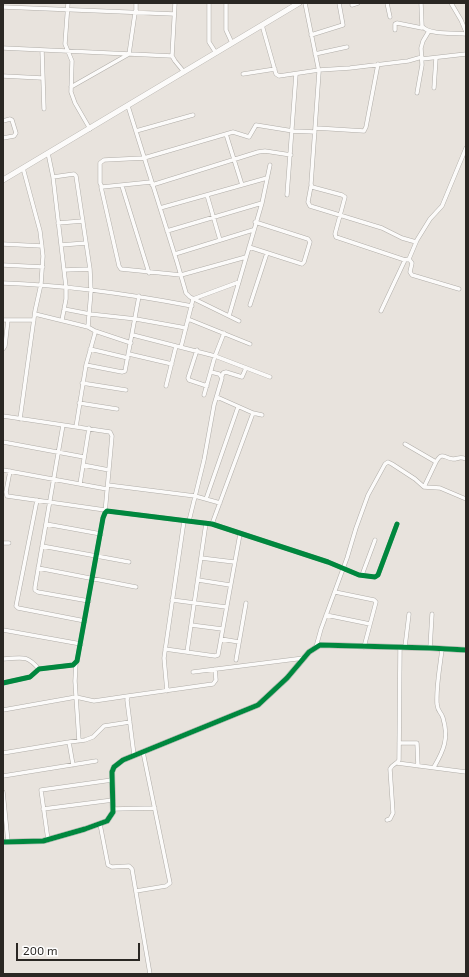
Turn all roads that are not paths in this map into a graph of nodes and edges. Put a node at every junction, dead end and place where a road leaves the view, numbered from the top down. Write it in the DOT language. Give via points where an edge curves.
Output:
graph roads {
  1 [pos="32,3"];
  2 [pos="68,3"];
  3 [pos="136,3"];
  4 [pos="175,3"];
  5 [pos="209,3"];
  6 [pos="226,3"];
  7 [pos="299,3"];
  8 [pos="305,3"];
  9 [pos="339,3"];
  10 [pos="358,3"];
  11 [pos="386,3"];
  12 [pos="421,3"];
  13 [pos="451,3"];
  14 [pos="352,5"];
  15 [pos="3,7"];
  16 [pos="32,9"];
  17 [pos="67,10"];
  18 [pos="135,13"];
  19 [pos="174,14"];
  20 [pos="390,17"];
  21 [pos="262,25"];
  22 [pos="422,28"];
  23 [pos="395,30"];
  24 [pos="429,31"];
  25 [pos="466,33"];
  26 [pos="311,35"];
  27 [pos="232,44"];
  28 [pos="347,47"];
  29 [pos="3,48"];
  30 [pos="42,50"];
  31 [pos="68,51"];
  32 [pos="216,53"];
  33 [pos="129,54"];
  34 [pos="316,54"];
  35 [pos="466,54"];
  36 [pos="172,56"];
  37 [pos="422,58"];
  38 [pos="436,58"];
  39 [pos="378,64"];
  40 [pos="275,69"];
  41 [pos="319,70"];
  42 [pos="184,72"];
  43 [pos="243,74"];
  44 [pos="296,74"];
  45 [pos="3,76"];
  46 [pos="42,78"];
  47 [pos="71,87"];
  48 [pos="434,88"];
  49 [pos="417,93"];
  50 [pos="128,106"];
  51 [pos="44,110"];
  52 [pos="193,115"];
  53 [pos="3,121"];
  54 [pos="90,129"];
  55 [pos="315,130"];
  56 [pos="136,131"];
  57 [pos="293,131"];
  58 [pos="226,134"];
  59 [pos="3,138"];
  60 [pos="466,148"];
  61 [pos="48,153"];
  62 [pos="291,155"];
  63 [pos="144,158"];
  64 [pos="234,159"];
  65 [pos="270,165"];
  66 [pos="23,168"];
  67 [pos="53,177"];
  68 [pos="267,178"];
  69 [pos="3,180"];
  70 [pos="152,183"];
  71 [pos="242,185"];
  72 [pos="101,186"];
  73 [pos="122,186"];
  74 [pos="311,186"];
  75 [pos="207,195"];
  76 [pos="287,195"];
  77 [pos="262,203"];
  78 [pos="160,208"];
  79 [pos="341,215"];
  80 [pos="214,217"];
  81 [pos="83,221"];
  82 [pos="255,222"];
  83 [pos="58,223"];
  84 [pos="253,230"];
  85 [pos="167,231"];
  86 [pos="220,240"];
  87 [pos="416,242"];
  88 [pos="86,243"];
  89 [pos="3,244"];
  90 [pos="61,245"];
  91 [pos="42,246"];
  92 [pos="248,247"];
  93 [pos="267,253"];
  94 [pos="175,254"];
  95 [pos="246,257"];
  96 [pos="407,260"];
  97 [pos="3,265"];
  98 [pos="42,267"];
  99 [pos="90,269"];
  100 [pos="64,270"];
  101 [pos="149,273"];
  102 [pos="181,275"];
  103 [pos="3,282"];
  104 [pos="239,282"];
  105 [pos="41,284"];
  106 [pos="66,287"];
  107 [pos="458,289"];
  108 [pos="91,291"];
  109 [pos="139,296"];
  110 [pos="193,299"];
  111 [pos="250,305"];
  112 [pos="192,306"];
  113 [pos="64,309"];
  114 [pos="381,311"];
  115 [pos="35,314"];
  116 [pos="90,314"];
  117 [pos="229,316"];
  118 [pos="136,319"];
  119 [pos="188,319"];
  120 [pos="3,320"];
  121 [pos="8,320"];
  122 [pos="34,320"];
  123 [pos="62,320"];
  124 [pos="239,321"];
  125 [pos="88,327"];
  126 [pos="186,328"];
  127 [pos="95,331"];
  128 [pos="224,333"];
  129 [pos="133,336"];
  130 [pos="131,343"];
  131 [pos="250,344"];
  132 [pos="176,346"];
  133 [pos="181,347"];
  134 [pos="3,349"];
  135 [pos="90,349"];
  136 [pos="197,350"];
  137 [pos="129,356"];
  138 [pos="216,356"];
  139 [pos="172,364"];
  140 [pos="86,365"];
  141 [pos="246,368"];
  142 [pos="211,372"];
  143 [pos="222,376"];
  144 [pos="270,377"];
  145 [pos="82,383"];
  146 [pos="166,386"];
  147 [pos="207,386"];
  148 [pos="126,390"];
  149 [pos="204,395"];
  150 [pos="217,397"];
  151 [pos="79,403"];
  152 [pos="238,407"];
  153 [pos="117,409"];
  154 [pos="253,413"];
  155 [pos="3,416"];
  156 [pos="262,416"];
  157 [pos="20,419"];
  158 [pos="63,425"];
  159 [pos="76,426"];
  160 [pos="89,428"];
  161 [pos="3,442"];
  162 [pos="405,444"];
  163 [pos="58,452"];
  164 [pos="84,457"];
  165 [pos="466,459"];
  166 [pos="436,462"];
  167 [pos="83,465"];
  168 [pos="3,470"];
  169 [pos="109,470"];
  170 [pos="10,471"];
  171 [pos="53,480"];
  172 [pos="80,484"];
  173 [pos="107,487"];
  174 [pos="424,487"];
  175 [pos="195,496"];
  176 [pos="206,499"];
  177 [pos="466,499"];
  178 [pos="37,500"];
  179 [pos="49,502"];
  180 [pos="220,503"];
  181 [pos="105,511"];
  182 [pos="184,520"];
  183 [pos="189,521"];
  184 [pos="206,523"];
  185 [pos="46,524"];
  186 [pos="212,524"];
  187 [pos="397,524"];
  188 [pos="101,534"];
  189 [pos="240,534"];
  190 [pos="376,540"];
  191 [pos="3,543"];
  192 [pos="9,543"];
  193 [pos="42,546"];
  194 [pos="97,557"];
  195 [pos="201,558"];
  196 [pos="129,562"];
  197 [pos="234,562"];
  198 [pos="38,568"];
  199 [pos="344,568"];
  200 [pos="362,575"];
  201 [pos="94,578"];
  202 [pos="198,580"];
  203 [pos="230,585"];
  204 [pos="136,587"];
  205 [pos="335,592"];
  206 [pos="172,600"];
  207 [pos="89,601"];
  208 [pos="195,603"];
  209 [pos="246,603"];
  210 [pos="226,607"];
  211 [pos="409,614"];
  212 [pos="432,614"];
  213 [pos="326,615"];
  214 [pos="86,621"];
  215 [pos="370,624"];
  216 [pos="191,625"];
  217 [pos="222,629"];
  218 [pos="3,630"];
  219 [pos="221,639"];
  220 [pos="239,642"];
  221 [pos="81,644"];
  222 [pos="316,647"];
  223 [pos="364,647"];
  224 [pos="403,647"];
  225 [pos="165,648"];
  226 [pos="430,648"];
  227 [pos="442,649"];
  228 [pos="466,650"];
  229 [pos="187,652"];
  230 [pos="304,658"];
  231 [pos="3,659"];
  232 [pos="236,660"];
  233 [pos="76,663"];
  234 [pos="39,669"];
  235 [pos="215,669"];
  236 [pos="193,672"];
  237 [pos="3,683"];
  238 [pos="167,691"];
  239 [pos="128,696"];
  240 [pos="76,697"];
  241 [pos="3,710"];
  242 [pos="130,722"];
  243 [pos="79,741"];
  244 [pos="69,742"];
  245 [pos="399,744"];
  246 [pos="143,752"];
  247 [pos="3,753"];
  248 [pos="134,755"];
  249 [pos="96,761"];
  250 [pos="397,763"];
  251 [pos="72,765"];
  252 [pos="418,766"];
  253 [pos="434,767"];
  254 [pos="466,772"];
  255 [pos="3,776"];
  256 [pos="112,780"];
  257 [pos="3,792"];
  258 [pos="113,800"];
  259 [pos="155,808"];
  260 [pos="43,809"];
  261 [pos="113,809"];
  262 [pos="387,820"];
  263 [pos="100,824"];
  264 [pos="48,840"];
  265 [pos="6,842"];
  266 [pos="136,891"];
  267 [pos="150,974"];
  1 -- 16 [label="street"];
  2 -- 17 [label="street"];
  3 -- 18 [label="street"];
  4 -- 19 [label="street"];
  5 -- 32 [label="street" via="209,42"];
  6 -- 27 [label="street" via="226,30"];
  7 -- 21 [label="street"];
  8 -- 26 [label="street"];
  9 -- 26 [label="street" via="343,25"];
  10 -- 14 [label="street"];
  11 -- 20 [label="street"];
  12 -- 22 [label="street"];
  13 -- 25 [label="street"];
  15 -- 16 [label="street"];
  16 -- 17 [label="street"];
  17 -- 18 [label="street"];
  17 -- 31 [label="street" via="65,44"];
  18 -- 19 [label="street"];
  18 -- 33 [label="street"];
  19 -- 36 [label="street"];
  21 -- 27 [label="street"];
  21 -- 40 [label="street"];
  22 -- 23 [label="street" via="397,23"];
  22 -- 24 [label="street"];
  24 -- 25 [label="street"];
  24 -- 37 [label="street" via="422,45"];
  26 -- 34 [label="street"];
  27 -- 32 [label="street"];
  28 -- 34 [label="street"];
  29 -- 30 [label="street"];
  30 -- 31 [label="street"];
  30 -- 46 [label="street"];
  31 -- 33 [label="street"];
  31 -- 47 [label="street" via="72,61"];
  32 -- 42 [label="street"];
  33 -- 36 [label="street"];
  33 -- 47 [label="street"];
  34 -- 41 [label="street"];
  35 -- 38 [label="street"];
  36 -- 42 [label="street"];
  37 -- 38 [label="street"];
  37 -- 39 [label="street"];
  37 -- 49 [label="street"];
  38 -- 48 [label="street"];
  39 -- 41 [label="street"];
  39 -- 55 [label="street" via="364,131"];
  40 -- 43 [label="street"];
  40 -- 44 [label="street" via="279,76"];
  41 -- 44 [label="street"];
  41 -- 55 [label="street"];
  42 -- 50 [label="street"];
  44 -- 57 [label="street"];
  45 -- 46 [label="street"];
  46 -- 51 [label="street"];
  47 -- 54 [label="street" via="75,103"];
  50 -- 54 [label="street"];
  50 -- 56 [label="street"];
  52 -- 56 [label="street"];
  53 -- 59 [label="street" via="12,120 16,133 14,136"];
  54 -- 61 [label="street"];
  55 -- 57 [label="street"];
  55 -- 74 [label="street"];
  56 -- 63 [label="street"];
  57 -- 58 [label="street" via="256,125 249,137 235,132"];
  57 -- 62 [label="street"];
  58 -- 63 [label="street"];
  58 -- 64 [label="street"];
  60 -- 87 [label="street" via="442,206 432,216"];
  61 -- 66 [label="street"];
  61 -- 67 [label="street"];
  62 -- 64 [label="street" via="261,151"];
  62 -- 76 [label="street"];
  63 -- 70 [label="street"];
  63 -- 72 [label="street" via="102,161"];
  64 -- 70 [label="street"];
  64 -- 71 [label="street"];
  65 -- 68 [label="street"];
  66 -- 69 [label="street"];
  66 -- 91 [label="street" via="36,212"];
  67 -- 81 [label="street" via="74,174 76,176"];
  67 -- 83 [label="street"];
  68 -- 71 [label="street"];
  68 -- 77 [label="street"];
  70 -- 73 [label="street"];
  70 -- 78 [label="street"];
  71 -- 75 [label="street"];
  72 -- 73 [label="street"];
  72 -- 101 [label="street" via="120,268"];
  73 -- 101 [label="street"];
  74 -- 79 [label="street" via="308,202 310,206"];
  74 -- 79 [label="street" via="344,196"];
  75 -- 78 [label="street"];
  75 -- 80 [label="street"];
  77 -- 80 [label="street"];
  77 -- 82 [label="street"];
  78 -- 85 [label="street"];
  79 -- 87 [label="street"];
  79 -- 96 [label="street" via="336,237"];
  80 -- 85 [label="street"];
  80 -- 86 [label="street"];
  81 -- 83 [label="street"];
  81 -- 88 [label="street"];
  82 -- 84 [label="street"];
  82 -- 93 [label="street" via="310,240 302,264"];
  83 -- 90 [label="street"];
  84 -- 86 [label="street"];
  84 -- 92 [label="street"];
  85 -- 94 [label="street"];
  86 -- 94 [label="street"];
  87 -- 96 [label="street"];
  88 -- 90 [label="street"];
  88 -- 99 [label="street"];
  89 -- 91 [label="street"];
  90 -- 100 [label="street"];
  91 -- 98 [label="street"];
  92 -- 93 [label="street"];
  92 -- 95 [label="street"];
  93 -- 111 [label="street"];
  94 -- 102 [label="street"];
  95 -- 102 [label="street"];
  95 -- 104 [label="street"];
  96 -- 107 [label="street" via="412,263 412,275"];
  96 -- 114 [label="street"];
  97 -- 98 [label="street"];
  98 -- 105 [label="street"];
  99 -- 100 [label="street"];
  99 -- 108 [label="street"];
  100 -- 106 [label="street"];
  101 -- 102 [label="street"];
  102 -- 110 [label="street" via="186,294"];
  103 -- 105 [label="street"];
  104 -- 110 [label="street"];
  104 -- 117 [label="street"];
  105 -- 106 [label="street"];
  105 -- 115 [label="street"];
  106 -- 108 [label="street"];
  106 -- 113 [label="street"];
  108 -- 109 [label="street"];
  108 -- 116 [label="street"];
  109 -- 112 [label="street"];
  109 -- 118 [label="street"];
  110 -- 112 [label="street"];
  110 -- 117 [label="street"];
  112 -- 119 [label="street"];
  113 -- 116 [label="street"];
  113 -- 123 [label="street"];
  115 -- 122 [label="street"];
  115 -- 123 [label="street"];
  116 -- 118 [label="street"];
  116 -- 125 [label="street"];
  117 -- 124 [label="street"];
  118 -- 126 [label="street"];
  118 -- 129 [label="street"];
  119 -- 126 [label="street"];
  119 -- 128 [label="street"];
  120 -- 121 [label="street"];
  121 -- 122 [label="street"];
  121 -- 134 [label="street"];
  122 -- 157 [label="street"];
  123 -- 125 [label="street"];
  125 -- 127 [label="street"];
  126 -- 133 [label="street"];
  127 -- 130 [label="street"];
  127 -- 135 [label="street"];
  128 -- 131 [label="street"];
  128 -- 138 [label="street"];
  129 -- 130 [label="street"];
  129 -- 132 [label="street"];
  130 -- 137 [label="street"];
  132 -- 133 [label="street"];
  132 -- 139 [label="street"];
  133 -- 136 [label="street"];
  135 -- 137 [label="street"];
  135 -- 140 [label="street"];
  136 -- 138 [label="street"];
  136 -- 147 [label="street" via="188,379"];
  137 -- 139 [label="street"];
  137 -- 140 [label="street" via="124,371"];
  138 -- 141 [label="street"];
  138 -- 142 [label="street"];
  139 -- 146 [label="street"];
  140 -- 145 [label="street"];
  141 -- 143 [label="street" via="242,377 226,372"];
  141 -- 144 [label="street"];
  142 -- 143 [label="street"];
  142 -- 147 [label="street"];
  143 -- 150 [label="street"];
  145 -- 148 [label="street"];
  145 -- 151 [label="street"];
  147 -- 149 [label="street"];
  150 -- 152 [label="street"];
  150 -- 175 [label="street"];
  151 -- 153 [label="street"];
  151 -- 159 [label="street"];
  152 -- 154 [label="street"];
  152 -- 176 [label="street"];
  154 -- 156 [label="street"];
  154 -- 180 [label="street"];
  155 -- 157 [label="street"];
  157 -- 158 [label="street"];
  158 -- 159 [label="street"];
  158 -- 163 [label="street"];
  159 -- 160 [label="street"];
  160 -- 164 [label="street"];
  160 -- 169 [label="street" via="112,434"];
  161 -- 163 [label="street"];
  162 -- 166 [label="street"];
  163 -- 164 [label="street"];
  163 -- 171 [label="street"];
  164 -- 167 [label="street"];
  165 -- 166 [label="street" via="442,456"];
  166 -- 174 [label="street"];
  167 -- 169 [label="street"];
  167 -- 172 [label="street"];
  168 -- 170 [label="street"];
  169 -- 173 [label="street"];
  170 -- 171 [label="street"];
  170 -- 178 [label="street" via="6,496"];
  171 -- 172 [label="street"];
  171 -- 179 [label="street"];
  172 -- 173 [label="street"];
  173 -- 175 [label="street"];
  173 -- 181 [label="street"];
  174 -- 177 [label="street" via="440,488"];
  174 -- 199 [label="street" via="392,464 385,464 368,495"];
  175 -- 176 [label="street"];
  175 -- 183 [label="street"];
  176 -- 180 [label="street"];
  178 -- 179 [label="street"];
  178 -- 214 [label="street" via="16,606"];
  179 -- 181 [label="street"];
  179 -- 185 [label="street"];
  180 -- 186 [label="street"];
  181 -- 182 [label="street"];
  181 -- 188 [label="street"];
  182 -- 183 [label="street"];
  182 -- 206 [label="street"];
  183 -- 184 [label="street"];
  184 -- 186 [label="street"];
  184 -- 195 [label="street"];
  185 -- 188 [label="street"];
  185 -- 193 [label="street"];
  186 -- 189 [label="street"];
  187 -- 200 [label="street" via="378,575 375,578"];
  188 -- 194 [label="street"];
  189 -- 197 [label="street"];
  189 -- 199 [label="street"];
  190 -- 200 [label="street"];
  191 -- 192 [label="street"];
  193 -- 194 [label="street"];
  193 -- 198 [label="street"];
  194 -- 196 [label="street"];
  194 -- 201 [label="street"];
  195 -- 197 [label="street"];
  195 -- 202 [label="street"];
  197 -- 203 [label="street"];
  198 -- 201 [label="street"];
  198 -- 207 [label="street" via="36,591"];
  199 -- 200 [label="street"];
  199 -- 205 [label="street"];
  201 -- 204 [label="street"];
  201 -- 207 [label="street"];
  202 -- 203 [label="street"];
  202 -- 208 [label="street"];
  203 -- 210 [label="street"];
  205 -- 213 [label="street"];
  205 -- 215 [label="street" via="375,601"];
  206 -- 208 [label="street"];
  206 -- 225 [label="street"];
  207 -- 214 [label="street"];
  208 -- 210 [label="street"];
  208 -- 216 [label="street"];
  209 -- 220 [label="street"];
  210 -- 217 [label="street"];
  211 -- 224 [label="street"];
  212 -- 226 [label="street"];
  213 -- 215 [label="street"];
  213 -- 222 [label="street"];
  214 -- 221 [label="street"];
  215 -- 223 [label="street"];
  216 -- 217 [label="street"];
  216 -- 229 [label="street"];
  217 -- 219 [label="street"];
  218 -- 221 [label="street"];
  219 -- 220 [label="street"];
  219 -- 229 [label="street" via="216,656"];
  220 -- 232 [label="street"];
  221 -- 233 [label="street"];
  222 -- 223 [label="street" via="323,644"];
  222 -- 230 [label="street"];
  223 -- 224 [label="street"];
  224 -- 226 [label="street"];
  224 -- 245 [label="street"];
  225 -- 229 [label="street"];
  225 -- 238 [label="street"];
  226 -- 227 [label="street"];
  227 -- 228 [label="street"];
  227 -- 253 [label="street" via="437,698 438,710 443,716 445,739 444,748"];
  230 -- 235 [label="street"];
  230 -- 246 [label="street" via="258,705"];
  231 -- 234 [label="street" via="27,658"];
  233 -- 234 [label="street"];
  233 -- 240 [label="street"];
  234 -- 237 [label="street" via="30,677"];
  235 -- 236 [label="street"];
  235 -- 238 [label="street" via="216,680 213,684"];
  238 -- 239 [label="street"];
  239 -- 240 [label="street" via="94,701"];
  239 -- 242 [label="street"];
  240 -- 241 [label="street"];
  240 -- 243 [label="street"];
  242 -- 243 [label="street" via="106,725 89,739"];
  242 -- 248 [label="street"];
  243 -- 244 [label="street"];
  244 -- 247 [label="street"];
  244 -- 251 [label="street"];
  245 -- 250 [label="street"];
  245 -- 252 [label="street" via="418,743"];
  246 -- 248 [label="street"];
  246 -- 259 [label="street"];
  248 -- 256 [label="street" via="114,767"];
  249 -- 251 [label="street"];
  250 -- 252 [label="street"];
  250 -- 262 [label="street" via="390,769 393,814"];
  251 -- 255 [label="street"];
  252 -- 253 [label="street"];
  253 -- 254 [label="street"];
  256 -- 258 [label="street"];
  256 -- 260 [label="street" via="43,788"];
  257 -- 265 [label="street"];
  258 -- 260 [label="street"];
  258 -- 261 [label="street"];
  259 -- 261 [label="street"];
  259 -- 266 [label="street" via="170,884"];
  260 -- 264 [label="street"];
  261 -- 263 [label="street" via="111,817"];
  263 -- 264 [label="street"];
  263 -- 266 [label="street" via="108,865 131,867"];
  264 -- 265 [label="street"];
  266 -- 267 [label="street"];
}
